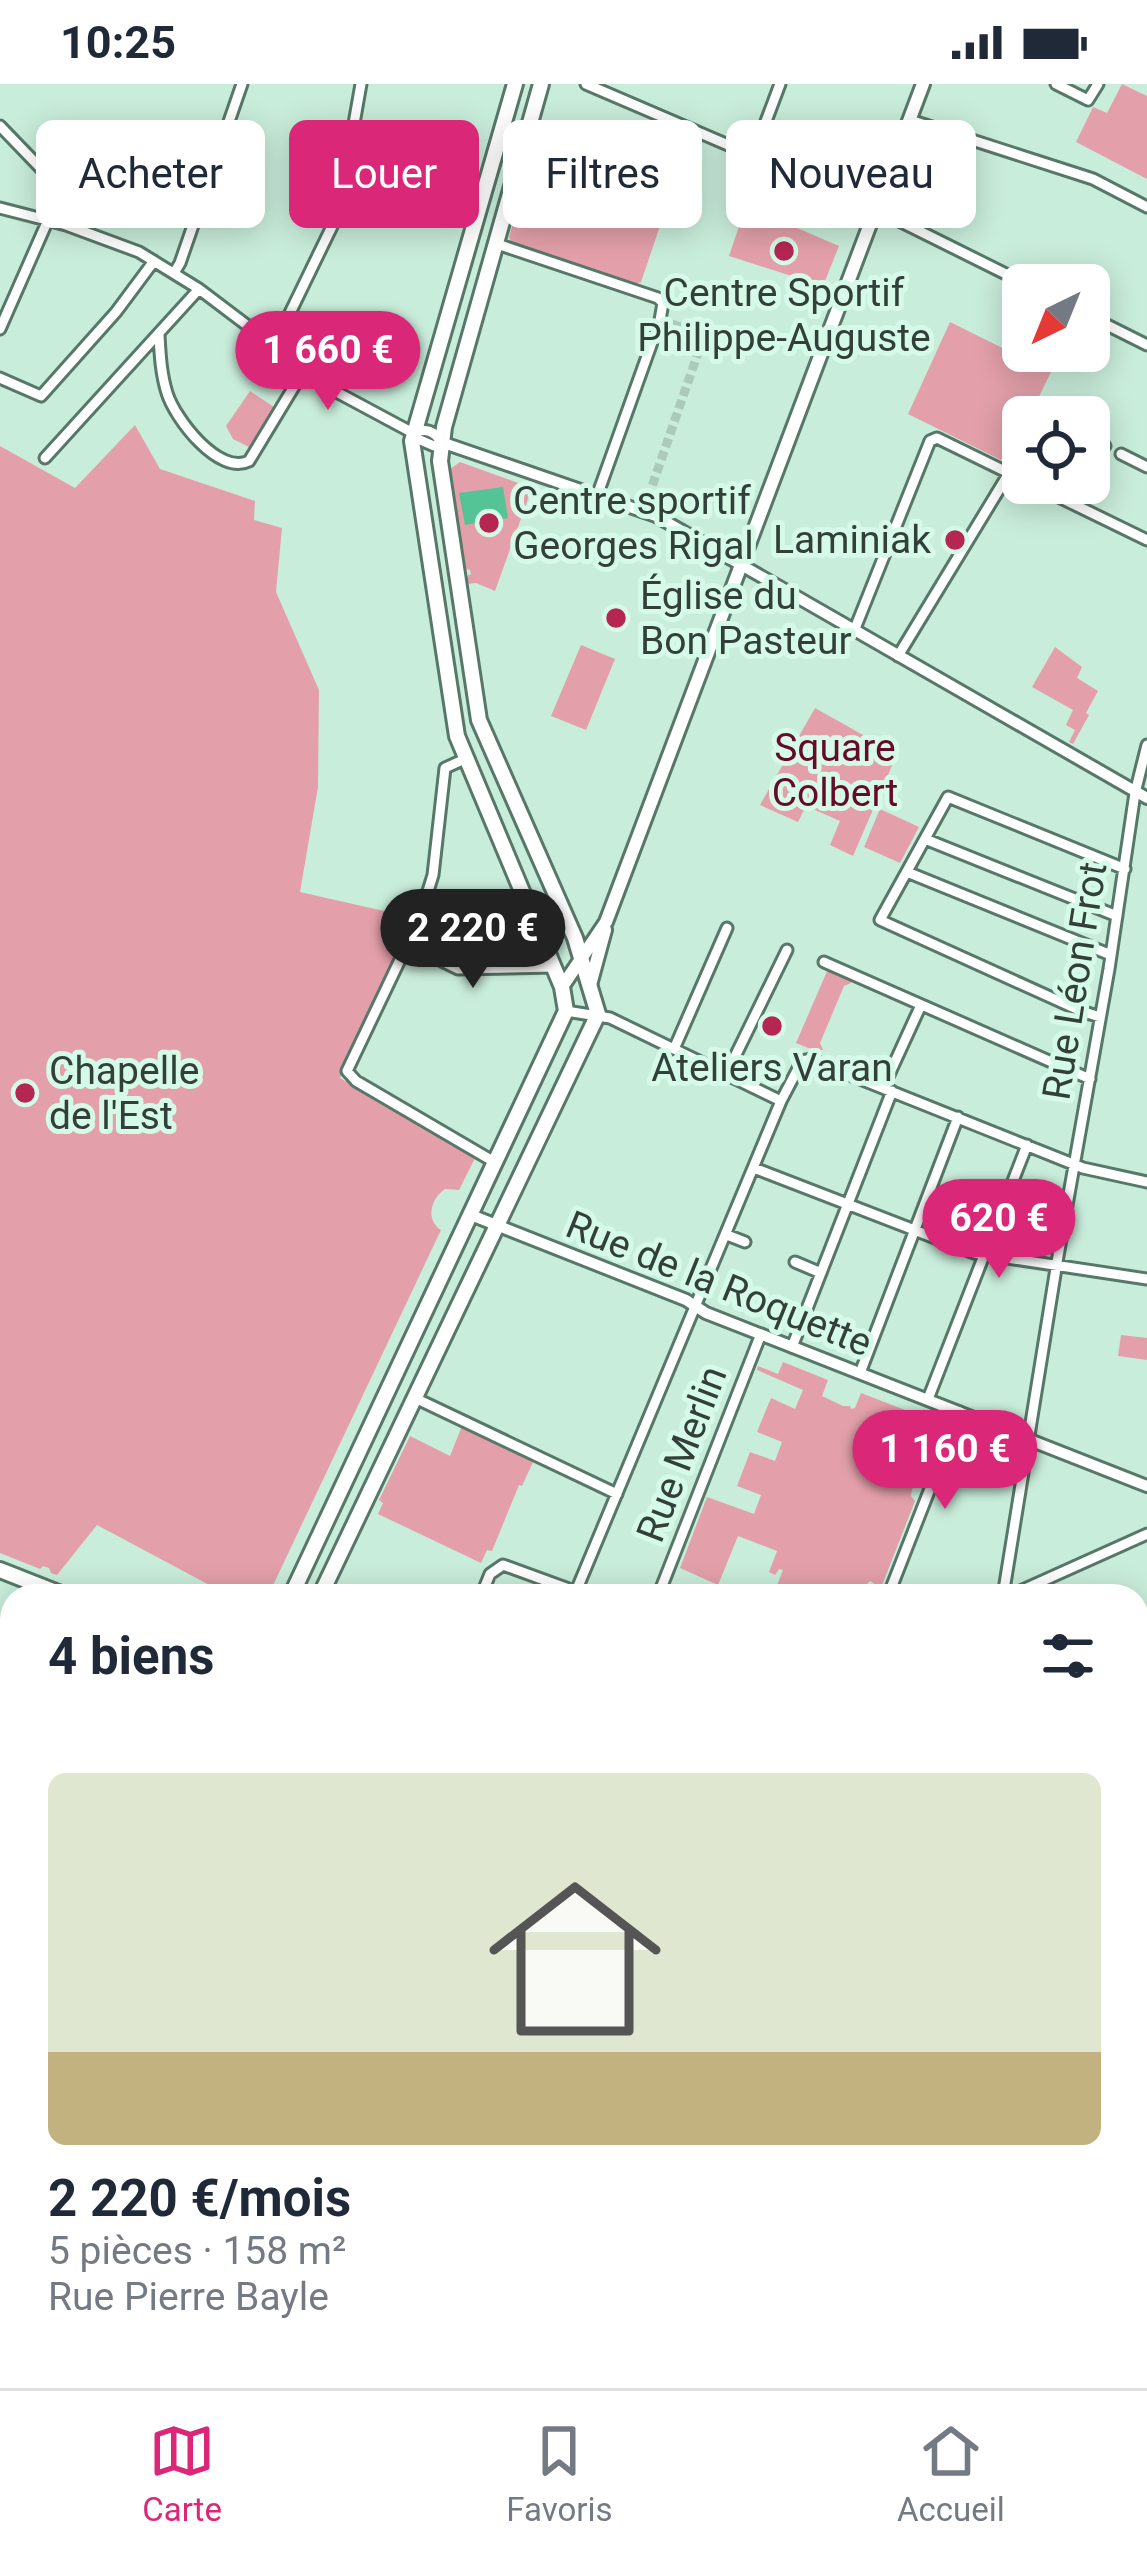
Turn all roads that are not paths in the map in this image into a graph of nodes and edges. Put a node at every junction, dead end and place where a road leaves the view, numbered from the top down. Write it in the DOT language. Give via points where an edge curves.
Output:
graph roads {
  1 [pos="242,84"];
  2 [pos="361,84"];
  3 [pos="515,84"];
  4 [pos="541,84"];
  5 [pos="586,84"];
  6 [pos="780,84"];
  7 [pos="923,84"];
  8 [pos="1056,84"];
  9 [pos="1098,84"];
  10 [pos="766,120"];
  11 [pos="910,120"];
  12 [pos="0,125"];
  13 [pos="976,141"];
  14 [pos="726,144"];
  15 [pos="36,162"];
  16 [pos="1147,207"];
  17 [pos="0,208"];
  18 [pos="36,217"];
  19 [pos="44,228"];
  20 [pos="75,228"];
  21 [pos="869,228"];
  22 [pos="914,228"];
  23 [pos="496,244"];
  24 [pos="154,261"];
  25 [pos="1002,272"];
  26 [pos="174,273"];
  27 [pos="199,290"];
  28 [pos="1110,326"];
  29 [pos="0,329"];
  30 [pos="159,335"];
  31 [pos="1147,345"];
  32 [pos="274,346"];
  33 [pos="304,370"];
  34 [pos="0,378"];
  35 [pos="412,433"];
  36 [pos="441,442"];
  37 [pos="1121,454"];
  38 [pos="45,458"];
  39 [pos="1147,466"];
  40 [pos="1002,469"];
  41 [pos="1002,484"];
  42 [pos="597,496"];
  43 [pos="648,498"];
  44 [pos="1073,504"];
  45 [pos="643,512"];
  46 [pos="1147,540"];
  47 [pos="741,566"];
  48 [pos="854,631"];
  49 [pos="898,656"];
  50 [pos="479,720"];
  51 [pos="455,725"];
  52 [pos="1147,745"];
  53 [pos="467,758"];
  54 [pos="1141,796"];
  55 [pos="925,839"];
  56 [pos="1125,869"];
  57 [pos="907,872"];
  58 [pos="1117,916"];
  59 [pos="606,922"];
  60 [pos="727,928"];
  61 [pos="407,944"];
  62 [pos="787,950"];
  63 [pos="1112,956"];
  64 [pos="580,962"];
  65 [pos="824,962"];
  66 [pos="553,967"];
  67 [pos="562,987"];
  68 [pos="590,987"];
  69 [pos="920,1005"];
  70 [pos="566,1011"];
  71 [pos="598,1015"];
  72 [pos="1100,1017"];
  73 [pos="674,1048"];
  74 [pos="726,1075"];
  75 [pos="1090,1078"];
  76 [pos="888,1089"];
  77 [pos="781,1102"];
  78 [pos="958,1118"];
  79 [pos="1027,1145"];
  80 [pos="496,1163"];
  81 [pos="1074,1164"];
  82 [pos="754,1168"];
  83 [pos="1147,1182"];
  84 [pos="848,1204"];
  85 [pos="471,1215"];
  86 [pos="496,1226"];
  87 [pos="916,1231"];
  88 [pos="727,1235"];
  89 [pos="745,1242"];
  90 [pos="985,1256"];
  91 [pos="795,1262"];
  92 [pos="1057,1266"];
  93 [pos="821,1273"];
  94 [pos="1147,1279"];
  95 [pos="696,1307"];
  96 [pos="760,1334"];
  97 [pos="792,1346"];
  98 [pos="860,1373"];
  99 [pos="391,1387"];
  100 [pos="415,1399"];
  101 [pos="928,1400"];
  102 [pos="959,1412"];
  103 [pos="1029,1440"];
  104 [pos="1147,1486"];
  105 [pos="616,1494"];
  106 [pos="1147,1534"];
  107 [pos="0,1570"];
  108 [pos="36,1584"];
  109 [pos="297,1584"];
  110 [pos="326,1584"];
  111 [pos="486,1584"];
  112 [pos="550,1584"];
  113 [pos="578,1584"];
  114 [pos="663,1584"];
  115 [pos="893,1584"];
  116 [pos="1008,1584"];
  117 [pos="1033,1584"];
  1 -- 26 [label="street"];
  2 -- 32 [label="street" via="338,214"];
  3 -- 35 [label="main road"];
  4 -- 23 [label="main road"];
  5 -- 14 [label="street"];
  6 -- 10 [label="street"];
  7 -- 11 [label="main road"];
  8 -- 9 [label="street" via="1088,100"];
  12 -- 15 [label="street"];
  13 -- 16 [label="street" via="1093,178"];
  17 -- 18 [label="street"];
  19 -- 29 [label="street"];
  20 -- 24 [label="street"];
  21 -- 47 [label="main road"];
  22 -- 25 [label="street"];
  23 -- 36 [label="main road"];
  23 -- 42 [label="street" via="663,303"];
  24 -- 26 [label="street"];
  24 -- 34 [label="street" via="41,396"];
  26 -- 27 [label="street"];
  27 -- 30 [label="street"];
  27 -- 32 [label="street"];
  28 -- 31 [label="street"];
  30 -- 33 [label="street" via="173,408 231,464 249,461"];
  30 -- 38 [label="street"];
  32 -- 33 [label="street"];
  33 -- 35 [label="street"];
  35 -- 36 [label="street" via="422,429"];
  35 -- 51 [label="main road"];
  36 -- 42 [label="street"];
  36 -- 50 [label="main road"];
  37 -- 39 [label="street"];
  40 -- 48 [label="street" via="930,441"];
  41 -- 49 [label="street"];
  42 -- 45 [label="street"];
  43 -- 45 [label="street"];
  44 -- 46 [label="street"];
  45 -- 47 [label="street"];
  47 -- 48 [label="street"];
  47 -- 59 [label="main road"];
  48 -- 49 [label="street"];
  49 -- 54 [label="street"];
  50 -- 51 [label="main road"];
  50 -- 64 [label="main road"];
  51 -- 53 [label="main road"];
  52 -- 54 [label="street, Rue Léon Frot"];
  53 -- 61 [label="street" via="445,768 433,875"];
  53 -- 66 [label="main road"];
  54 -- 56 [label="street, Rue Léon Frot"];
  55 -- 56 [label="street" via="948,797"];
  55 -- 57 [label="street"];
  55 -- 58 [label="street"];
  56 -- 58 [label="street, Rue Léon Frot"];
  57 -- 63 [label="street"];
  57 -- 72 [label="street" via="880,920"];
  58 -- 63 [label="street, Rue Léon Frot"];
  59 -- 64 [label="main road"];
  59 -- 68 [label="main road"];
  60 -- 73 [label="street"];
  61 -- 66 [label="street" via="458,969"];
  61 -- 80 [label="street" via="348,1075"];
  62 -- 74 [label="street"];
  63 -- 72 [label="street, Rue Léon Frot"];
  64 -- 67 [label="main road"];
  64 -- 68 [label="main road"];
  65 -- 69 [label="street"];
  66 -- 67 [label="main road"];
  67 -- 70 [label="main road"];
  68 -- 71 [label="main road"];
  69 -- 75 [label="street"];
  69 -- 76 [label="street"];
  70 -- 71 [label="street"];
  70 -- 80 [label="main road"];
  71 -- 73 [label="street"];
  71 -- 86 [label="main road"];
  72 -- 75 [label="street, Rue Léon Frot"];
  73 -- 74 [label="street"];
  74 -- 77 [label="street"];
  75 -- 81 [label="street, Rue Léon Frot"];
  76 -- 77 [label="street" via="811,1059 802,1061"];
  76 -- 78 [label="street"];
  76 -- 84 [label="street"];
  77 -- 82 [label="street"];
  78 -- 79 [label="street"];
  78 -- 87 [label="street"];
  79 -- 81 [label="street"];
  79 -- 90 [label="street"];
  80 -- 85 [label="main road"];
  81 -- 83 [label="street"];
  81 -- 92 [label="street, Rue Léon Frot"];
  82 -- 84 [label="street"];
  82 -- 88 [label="street"];
  84 -- 87 [label="street"];
  84 -- 93 [label="street"];
  85 -- 86 [label="street, Rue de la Roquette"];
  85 -- 99 [label="main road"];
  86 -- 95 [label="street, Rue de la Roquette"];
  86 -- 100 [label="main road"];
  87 -- 90 [label="street"];
  87 -- 98 [label="street"];
  88 -- 89 [label="street"];
  88 -- 95 [label="street"];
  90 -- 92 [label="street"];
  90 -- 101 [label="street"];
  91 -- 93 [label="street"];
  92 -- 94 [label="street"];
  92 -- 103 [label="street, Rue Léon Frot"];
  93 -- 97 [label="street"];
  95 -- 96 [label="street, Rue de la Roquette"];
  95 -- 105 [label="street"];
  96 -- 97 [label="street, Rue de la Roquette"];
  96 -- 114 [label="street, Rue Merlin"];
  97 -- 98 [label="street, Rue de la Roquette"];
  98 -- 101 [label="street, Rue de la Roquette"];
  99 -- 100 [label="main road"];
  99 -- 109 [label="main road"];
  100 -- 105 [label="street"];
  100 -- 110 [label="main road"];
  101 -- 102 [label="street, Rue de la Roquette"];
  102 -- 103 [label="street, Rue de la Roquette"];
  102 -- 115 [label="street"];
  103 -- 104 [label="street, Rue de la Roquette"];
  103 -- 116 [label="street, Rue Léon Frot"];
  105 -- 113 [label="street"];
  106 -- 117 [label="street"];
  107 -- 108 [label="main road"];
  111 -- 112 [label="street" via="503,1565"];
}
